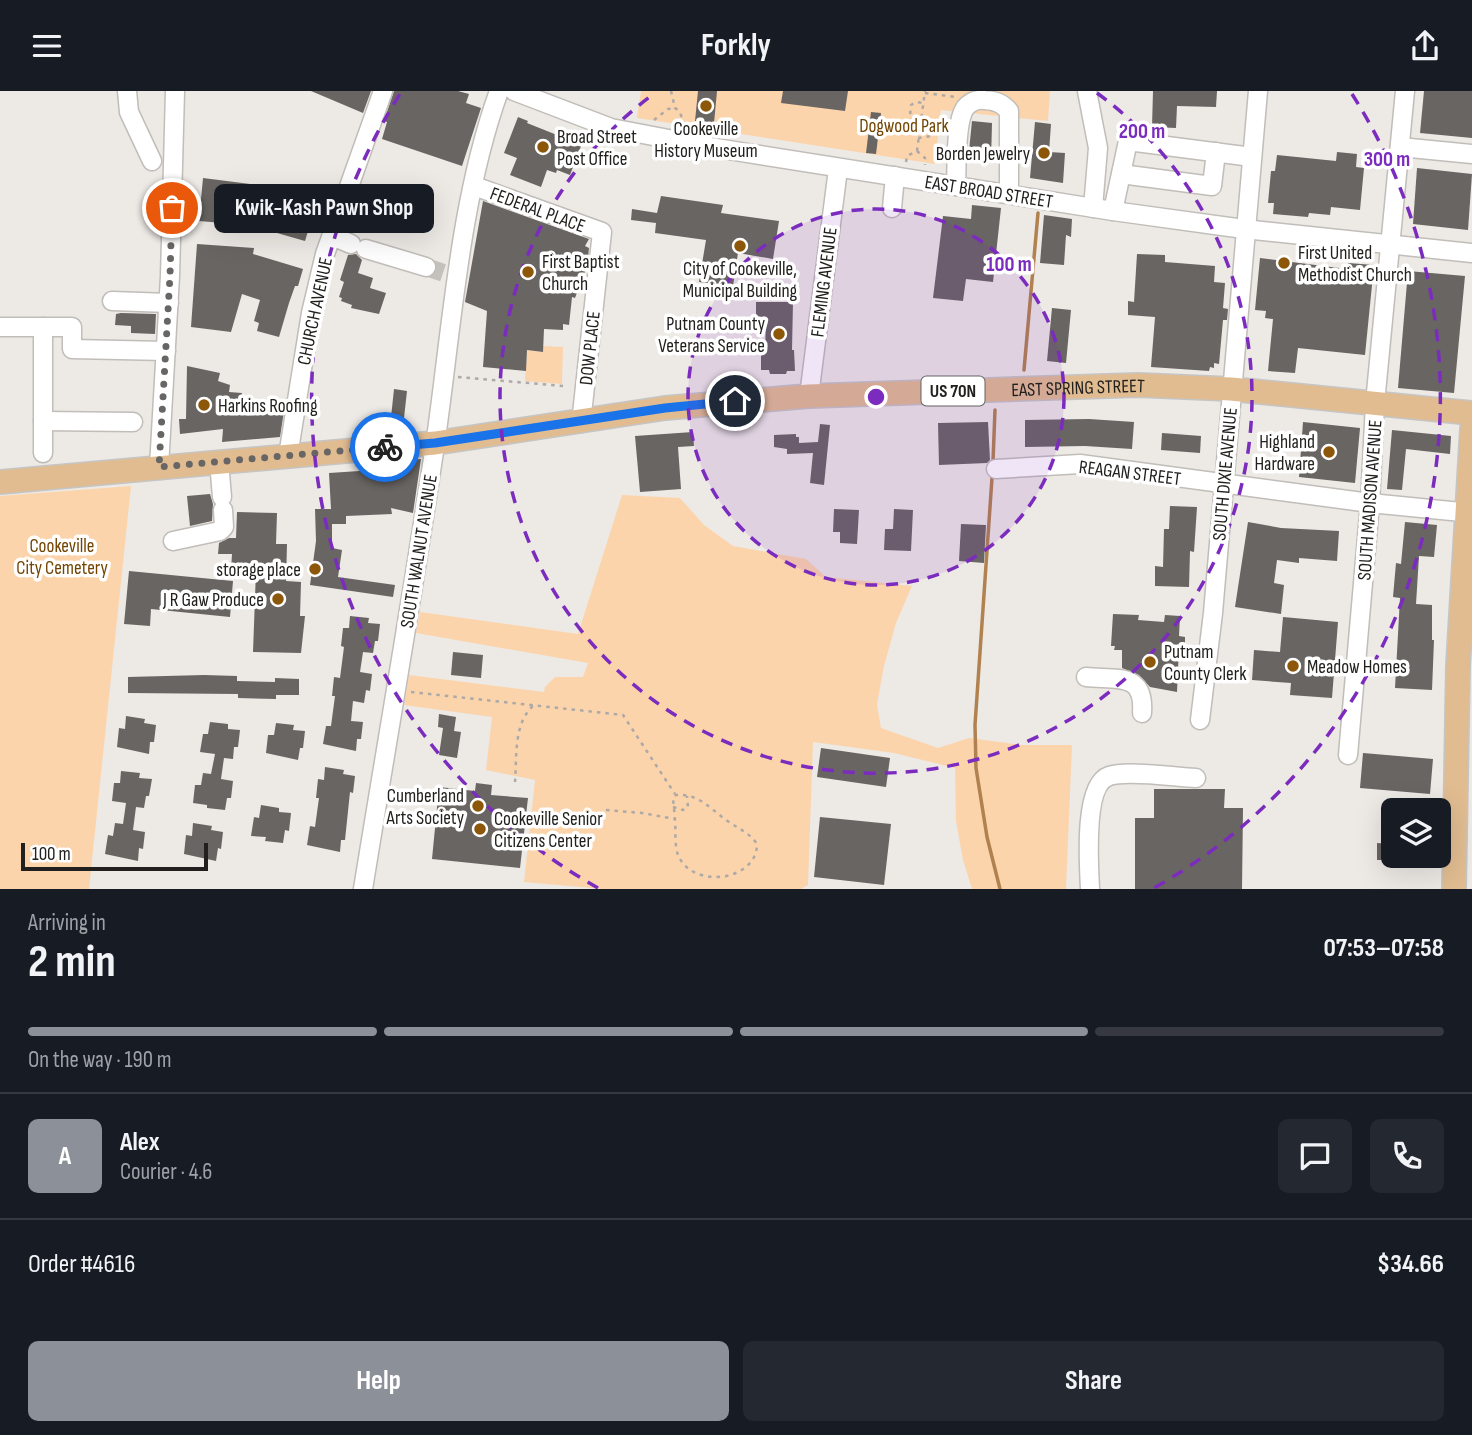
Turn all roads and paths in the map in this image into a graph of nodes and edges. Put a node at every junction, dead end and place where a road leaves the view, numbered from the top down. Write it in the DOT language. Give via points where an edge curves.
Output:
graph roads {
  1 [pos="127,91"];
  2 [pos="176,91"];
  3 [pos="383,91"];
  4 [pos="499,91"];
  5 [pos="514,91"];
  6 [pos="671,91"];
  7 [pos="1087,91"];
  8 [pos="1258,91"];
  9 [pos="1405,91"];
  10 [pos="925,92"];
  11 [pos="963,98"];
  12 [pos="923,103"];
  13 [pos="675,108"];
  14 [pos="920,121"];
  15 [pos="651,125"];
  16 [pos="688,131"];
  17 [pos="918,138"];
  18 [pos="1400,148"];
  19 [pos="917,151"];
  20 [pos="1216,152"];
  21 [pos="1472,155"];
  22 [pos="1252,157"];
  23 [pos="152,161"];
  24 [pos="925,165"];
  25 [pos="838,169"];
  26 [pos="901,169"];
  27 [pos="1121,174"];
  28 [pos="474,186"];
  29 [pos="956,186"];
  30 [pos="1009,194"];
  31 [pos="892,208"];
  32 [pos="1093,208"];
  33 [pos="1113,211"];
  34 [pos="1244,229"];
  35 [pos="603,232"];
  36 [pos="331,236"];
  37 [pos="1391,246"];
  38 [pos="1472,253"];
  39 [pos="426,267"];
  40 [pos="112,301"];
  41 [pos="169,303"];
  42 [pos="0,327"];
  43 [pos="43,327"];
  44 [pos="166,351"];
  45 [pos="455,376"];
  46 [pos="563,386"];
  47 [pos="1231,389"];
  48 [pos="809,397"];
  49 [pos="1375,403"];
  50 [pos="1472,413"];
  51 [pos="43,421"];
  52 [pos="133,422"];
  53 [pos="581,423"];
  54 [pos="1472,429"];
  55 [pos="435,443"];
  56 [pos="43,453"];
  57 [pos="288,456"];
  58 [pos="219,462"];
  59 [pos="159,467"];
  60 [pos="996,469"];
  61 [pos="0,482"];
  62 [pos="1223,483"];
  63 [pos="1370,503"];
  64 [pos="1469,513"];
  65 [pos="173,541"];
  66 [pos="1086,677"];
  67 [pos="407,692"];
  68 [pos="534,705"];
  69 [pos="1142,713"];
  70 [pos="1200,720"];
  71 [pos="1348,755"];
  72 [pos="1196,778"];
  73 [pos="515,782"];
  74 [pos="676,795"];
  75 [pos="687,796"];
  76 [pos="673,807"];
  77 [pos="606,810"];
  78 [pos="675,819"];
  79 [pos="363,889"];
  80 [pos="1090,889"];
  81 [pos="1454,889"];
  1 -- 23 [label="street" via="129,112"];
  2 -- 41 [label="street"];
  3 -- 36 [label="street, CHURCH AVENUE"];
  4 -- 28 [label="street, SOUTH WALNUT AVENUE"];
  5 -- 25 [label="street, EAST BROAD STREET" via="611,128"];
  6 -- 13 [label="path"];
  7 -- 32 [label="street" via="1098,148"];
  8 -- 22 [label="street, SOUTH DIXIE AVENUE"];
  9 -- 18 [label="street, SOUTH MADISON AVENUE"];
  10 -- 11 [label="path"];
  10 -- 12 [label="path"];
  12 -- 14 [label="path"];
  12 -- 14 [label="path" via="916,102 909,110 910,116"];
  13 -- 15 [label="path" via="660,114"];
  13 -- 16 [label="path"];
  14 -- 17 [label="path"];
  14 -- 17 [label="path" via="934,131 932,136"];
  17 -- 19 [label="path"];
  18 -- 21 [label="street"];
  18 -- 37 [label="street, SOUTH MADISON AVENUE"];
  19 -- 24 [label="path"];
  19 -- 26 [label="path"];
  20 -- 22 [label="street"];
  20 -- 27 [label="street" via="1128,141"];
  20 -- 27 [label="street" via="1212,186"];
  22 -- 34 [label="street, SOUTH DIXIE AVENUE"];
  25 -- 26 [label="street, EAST BROAD STREET"];
  25 -- 48 [label="street, FLEMING AVENUE"];
  26 -- 29 [label="street, EAST BROAD STREET"];
  26 -- 31 [label="street"];
  27 -- 33 [label="street"];
  28 -- 35 [label="street, FEDERAL PLACE"];
  28 -- 55 [label="street, SOUTH WALNUT AVENUE" via="455,285"];
  29 -- 30 [label="street, EAST BROAD STREET"];
  29 -- 30 [label="street" via="965,108 981,99 995,101 1009,111"];
  30 -- 32 [label="street, EAST BROAD STREET"];
  32 -- 33 [label="street, EAST BROAD STREET"];
  33 -- 34 [label="street, EAST BROAD STREET"];
  34 -- 37 [label="street, EAST BROAD STREET"];
  34 -- 47 [label="street, SOUTH DIXIE AVENUE"];
  35 -- 53 [label="street, DOW PLACE"];
  36 -- 39 [label="street"];
  36 -- 57 [label="street, CHURCH AVENUE" via="311,313"];
  37 -- 38 [label="street, EAST BROAD STREET"];
  37 -- 49 [label="street, SOUTH MADISON AVENUE"];
  40 -- 41 [label="street"];
  41 -- 44 [label="street"];
  42 -- 43 [label="street"];
  43 -- 44 [label="street" via="72,327 72,349"];
  43 -- 51 [label="street"];
  44 -- 59 [label="street"];
  45 -- 46 [label="path"];
  47 -- 48 [label="main road, EAST SPRING STREET / US 70N" via="1138,385"];
  47 -- 49 [label="main road, EAST SPRING STREET / US 70N"];
  47 -- 62 [label="street, SOUTH DIXIE AVENUE"];
  48 -- 53 [label="main road, EAST SPRING STREET / US 70N" via="708,403"];
  49 -- 50 [label="main road, EAST SPRING STREET / US 70N"];
  49 -- 63 [label="street, SOUTH MADISON AVENUE"];
  51 -- 52 [label="street"];
  51 -- 56 [label="street"];
  53 -- 55 [label="main road, EAST SPRING STREET / US 70N"];
  54 -- 64 [label="main road"];
  55 -- 57 [label="main road, US 70N"];
  55 -- 79 [label="street, SOUTH WALNUT AVENUE"];
  57 -- 58 [label="main road, US 70N"];
  58 -- 59 [label="main road, US 70N"];
  58 -- 65 [label="street" via="224,527"];
  59 -- 61 [label="main road, US 70N"];
  60 -- 62 [label="street, REAGAN STREET" via="1080,464"];
  62 -- 63 [label="street, REAGAN STREET"];
  62 -- 70 [label="street, SOUTH DIXIE AVENUE"];
  63 -- 64 [label="street, REAGAN STREET"];
  63 -- 71 [label="street, SOUTH MADISON AVENUE"];
  64 -- 81 [label="main road" via="1458,666"];
  66 -- 69 [label="street" via="1133,682 1143,696"];
  67 -- 68 [label="path"];
  68 -- 73 [label="path" via="526,712 519,732"];
  68 -- 74 [label="path" via="623,715"];
  72 -- 80 [label="street" via="1106,777 1093,803"];
  74 -- 75 [label="path"];
  74 -- 76 [label="path"];
  75 -- 76 [label="path" via="688,807"];
  75 -- 78 [label="path" via="706,803 750,834 757,844 754,860 729,875 699,876 677,855"];
  76 -- 78 [label="path"];
  77 -- 78 [label="path"];
}
